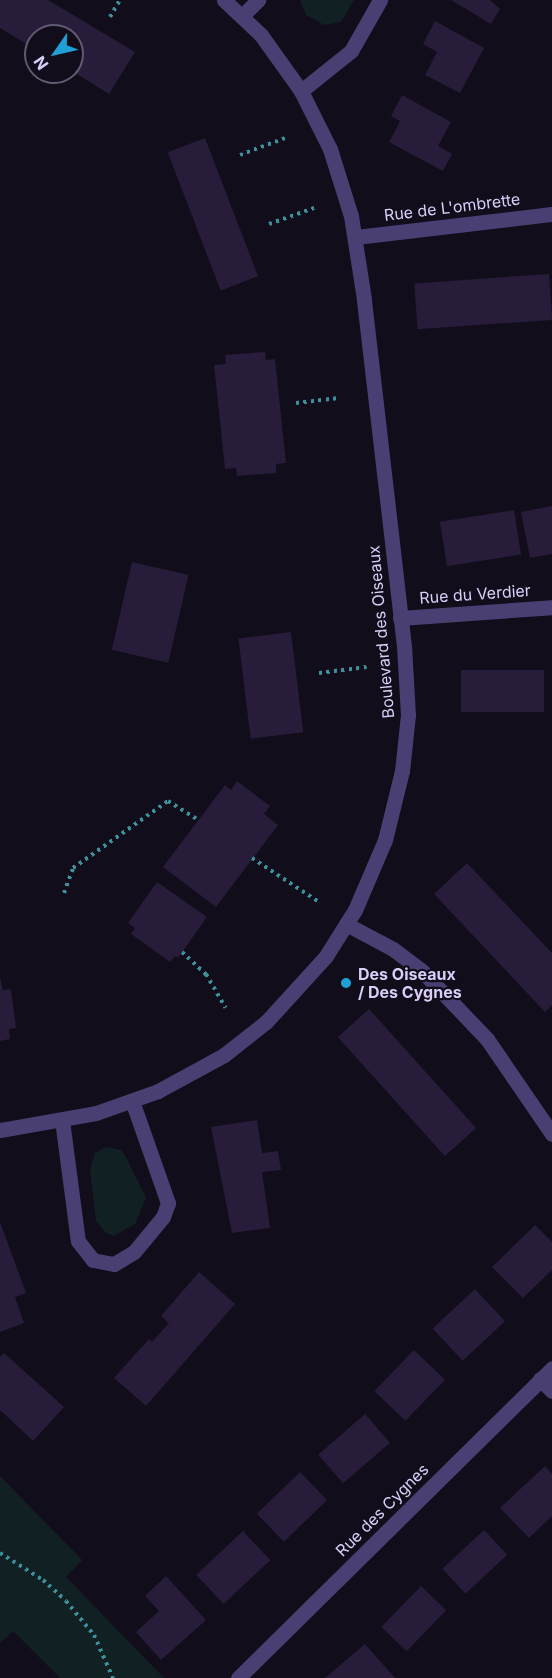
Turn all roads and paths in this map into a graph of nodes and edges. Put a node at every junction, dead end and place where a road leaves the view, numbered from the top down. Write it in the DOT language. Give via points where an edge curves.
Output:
graph roads {
  1 [pos="120,0"];
  2 [pos="224,0"];
  3 [pos="258,0"];
  4 [pos="380,0"];
  5 [pos="242,16"];
  6 [pos="110,17"];
  7 [pos="301,91"];
  8 [pos="285,138"];
  9 [pos="240,156"];
  10 [pos="314,208"];
  11 [pos="552,214"];
  12 [pos="269,224"];
  13 [pos="356,237"];
  14 [pos="339,398"];
  15 [pos="296,403"];
  16 [pos="552,607"];
  17 [pos="400,618"];
  18 [pos="367,667"];
  19 [pos="318,672"];
  20 [pos="198,820"];
  21 [pos="252,858"];
  22 [pos="64,893"];
  23 [pos="319,902"];
  24 [pos="346,924"];
  25 [pos="182,952"];
  26 [pos="226,1008"];
  27 [pos="132,1101"];
  28 [pos="62,1120"];
  29 [pos="0,1130"];
  30 [pos="552,1134"];
  31 [pos="552,1368"];
  32 [pos="540,1379"];
  33 [pos="552,1391"];
  34 [pos="0,1553"];
  35 [pos="113,1678"];
  36 [pos="238,1678"];
  1 -- 6 [label="path"];
  2 -- 5 [label="street, Boulevard des Oiseaux"];
  3 -- 5 [label="street"];
  4 -- 7 [label="street" via="351,51"];
  5 -- 7 [label="street, Boulevard des Oiseaux" via="278,56"];
  7 -- 13 [label="street, Boulevard des Oiseaux" via="330,149"];
  8 -- 9 [label="path"];
  10 -- 12 [label="path"];
  11 -- 13 [label="street, Rue de L'ombrette"];
  13 -- 17 [label="street, Boulevard des Oiseaux"];
  14 -- 15 [label="path"];
  16 -- 17 [label="street, Rue du Verdier"];
  17 -- 24 [label="street, Boulevard des Oiseaux" via="408,706 406,750 385,840 363,896"];
  18 -- 19 [label="path"];
  20 -- 22 [label="path" via="168,801 73,868"];
  21 -- 23 [label="path"];
  24 -- 27 [label="street, Boulevard des Oiseaux" via="310,976 253,1033 192,1074"];
  24 -- 30 [label="street" via="393,949 422,971 487,1039"];
  25 -- 26 [label="path" via="206,974"];
  27 -- 28 [label="street, Boulevard des Oiseaux"];
  27 -- 28 [label="street" via="168,1203 163,1217 134,1252 114,1264 93,1260 78,1241"];
  28 -- 29 [label="street, Boulevard des Oiseaux"];
  31 -- 32 [label="street, Rue des Cygnes"];
  32 -- 33 [label="street"];
  32 -- 36 [label="street, Rue des Cygnes"];
  34 -- 35 [label="path" via="43,1580 72,1607 94,1635"];
}
